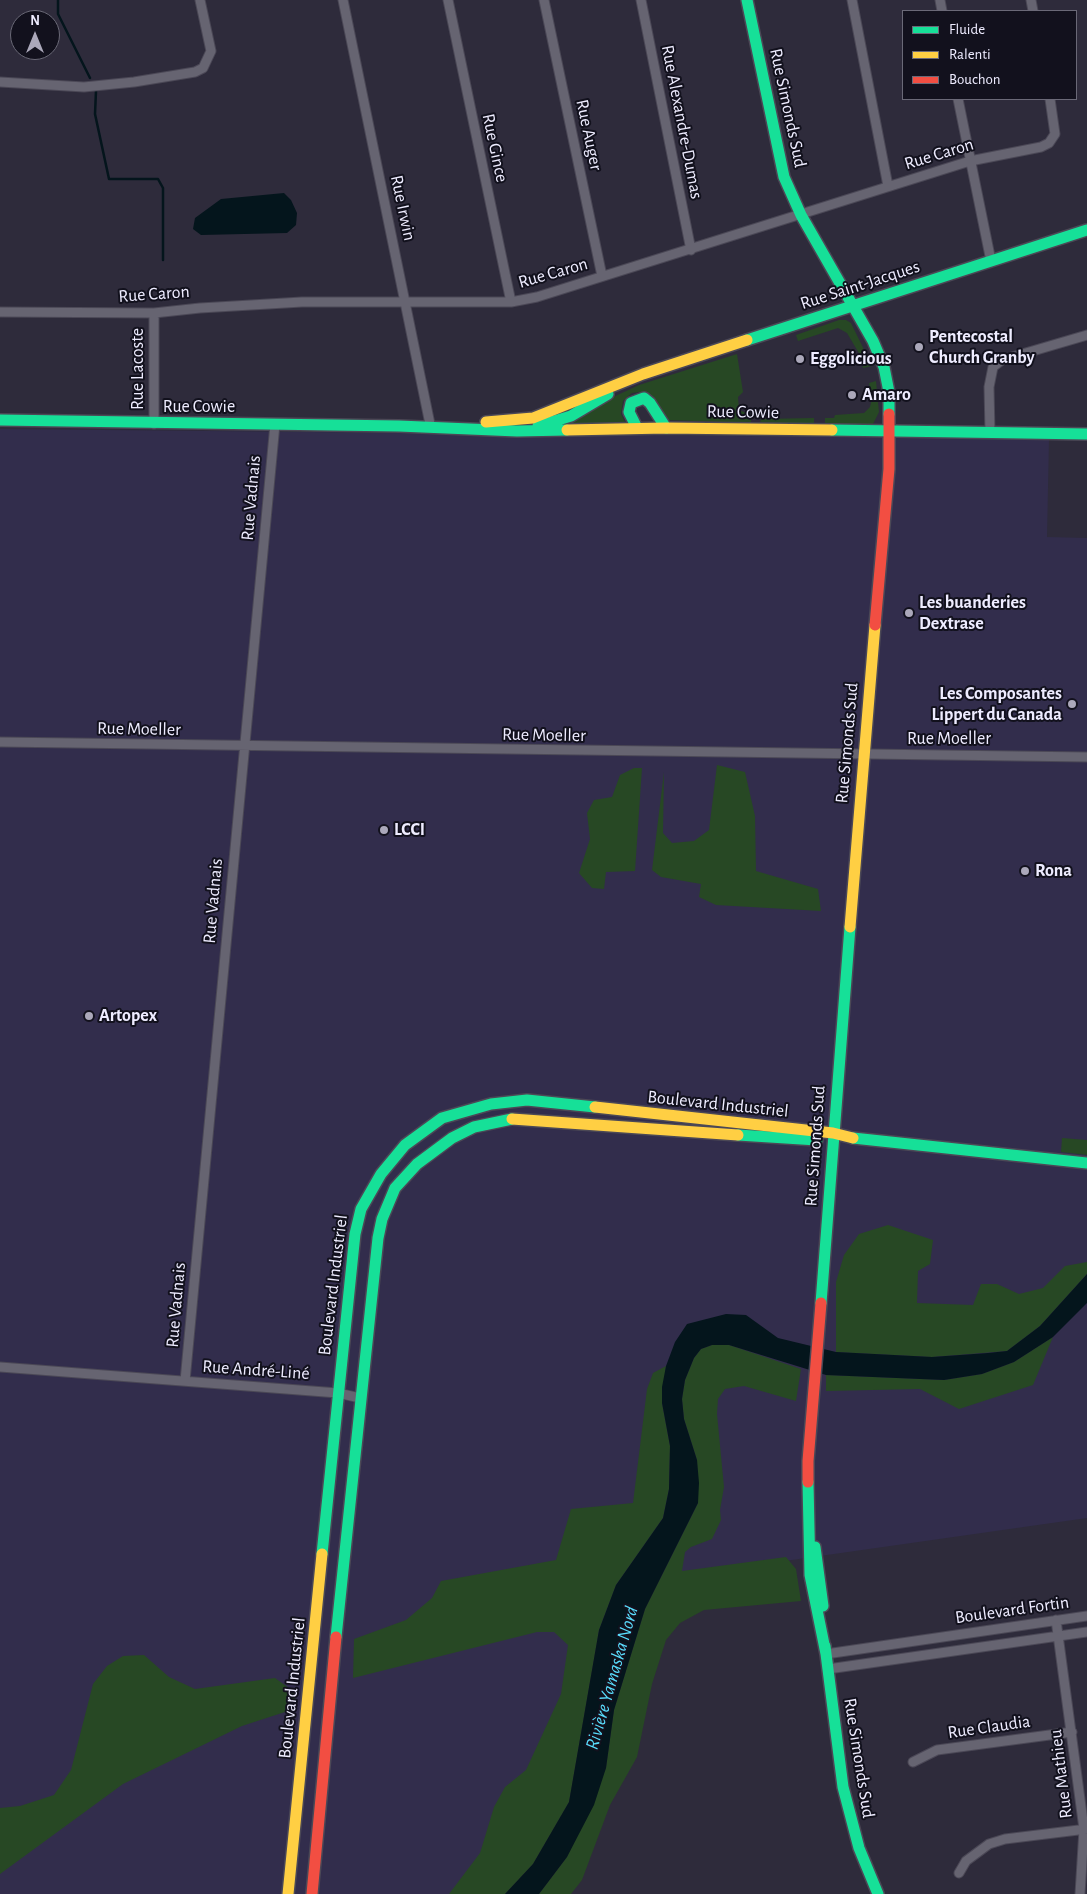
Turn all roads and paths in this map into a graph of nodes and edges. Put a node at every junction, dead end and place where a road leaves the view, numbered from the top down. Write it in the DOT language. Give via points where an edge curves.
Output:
graph roads {
  1 [pos="200,0"];
  2 [pos="343,0"];
  3 [pos="448,0"];
  4 [pos="544,0"];
  5 [pos="641,0"];
  6 [pos="747,0"];
  7 [pos="852,0"];
  8 [pos="0,82"];
  9 [pos="958,100"];
  10 [pos="1050,100"];
  11 [pos="970,161"];
  12 [pos="888,186"];
  13 [pos="801,215"];
  14 [pos="1087,230"];
  15 [pos="691,250"];
  16 [pos="991,261"];
  17 [pos="602,276"];
  18 [pos="511,302"];
  19 [pos="406,304"];
  20 [pos="851,306"];
  21 [pos="0,312"];
  22 [pos="154,314"];
  23 [pos="1087,334"];
  24 [pos="643,374"];
  25 [pos="0,420"];
  26 [pos="154,424"];
  27 [pos="274,424"];
  28 [pos="430,424"];
  29 [pos="399,426"];
  30 [pos="638,428"];
  31 [pos="666,428"];
  32 [pos="517,430"];
  33 [pos="890,432"];
  34 [pos="990,433"];
  35 [pos="1087,434"];
  36 [pos="0,742"];
  37 [pos="244,747"];
  38 [pos="864,755"];
  39 [pos="1087,757"];
  40 [pos="833,1137"];
  41 [pos="1087,1163"];
  42 [pos="0,1367"];
  43 [pos="185,1381"];
  44 [pos="338,1393"];
  45 [pos="360,1398"];
  46 [pos="1087,1616"];
  47 [pos="1056,1620"];
  48 [pos="1087,1632"];
  49 [pos="1058,1636"];
  50 [pos="941,1637"];
  51 [pos="943,1652"];
  52 [pos="826,1654"];
  53 [pos="828,1669"];
  54 [pos="1072,1732"];
  55 [pos="913,1762"];
  56 [pos="1085,1829"];
  57 [pos="960,1873"];
  58 [pos="288,1894"];
  59 [pos="312,1894"];
  60 [pos="878,1894"];
  61 [pos="1080,1894"];
  1 -- 8 [label="street" via="211,52 203,68 195,72 84,86"];
  2 -- 19 [label="street, Rue Irwin"];
  3 -- 18 [label="street, Rue Gince"];
  4 -- 17 [label="street, Rue Auger"];
  5 -- 15 [label="street, Rue Alexandre-Dumas"];
  6 -- 13 [label="street, Rue Simonds Sud" via="779,159"];
  7 -- 12 [label="street"];
  9 -- 11 [label="street"];
  10 -- 11 [label="street, Rue Caron" via="1054,134 1049,143"];
  11 -- 12 [label="street, Rue Caron"];
  11 -- 16 [label="street"];
  12 -- 13 [label="street, Rue Caron"];
  13 -- 15 [label="street, Rue Caron"];
  13 -- 20 [label="street, Rue Simonds Sud"];
  14 -- 16 [label="street, Rue Saint-Jacques"];
  15 -- 17 [label="street, Rue Caron"];
  16 -- 20 [label="street, Rue Saint-Jacques"];
  17 -- 18 [label="street, Rue Caron"];
  18 -- 19 [label="street, Rue Caron"];
  19 -- 22 [label="street, Rue Caron" via="302,302"];
  19 -- 28 [label="street, Rue Irwin"];
  20 -- 24 [label="street, Rue Saint-Jacques"];
  20 -- 33 [label="street, Rue Simonds Sud" via="873,341 884,367 889,392"];
  21 -- 22 [label="street, Rue Caron"];
  22 -- 26 [label="street, Rue Lacoste"];
  23 -- 34 [label="street" via="1002,360 993,367"];
  24 -- 28 [label="street, Rue Saint-Jacques" via="533,418 514,422"];
  24 -- 32 [label="street, Rue Saint-Jacques" via="571,416"];
  25 -- 26 [label="street, Rue Cowie"];
  26 -- 27 [label="street, Rue Cowie"];
  27 -- 29 [label="street, Rue Cowie"];
  27 -- 37 [label="street, Rue Vadnais"];
  28 -- 29 [label="street, Rue Cowie"];
  29 -- 32 [label="street, Rue Cowie"];
  30 -- 31 [label="street, Rue Cowie"];
  30 -- 31 [label="street" via="629,412 631,403 644,398"];
  30 -- 32 [label="street, Rue Cowie"];
  31 -- 33 [label="street, Rue Cowie"];
  33 -- 34 [label="street, Rue Cowie"];
  33 -- 38 [label="street, Rue Simonds Sud"];
  34 -- 35 [label="street, Rue Cowie"];
  36 -- 37 [label="street, Rue Moeller"];
  37 -- 38 [label="street, Rue Moeller"];
  37 -- 43 [label="street, Rue Vadnais"];
  38 -- 39 [label="street, Rue Moeller"];
  38 -- 40 [label="street, Rue Simonds Sud"];
  40 -- 41 [label="street, Boulevard Industriel"];
  40 -- 44 [label="street, Boulevard Industriel" via="527,1100 491,1104 442,1118 405,1145 381,1174 361,1209 355,1234"];
  40 -- 45 [label="street, Boulevard Industriel" via="508,1119 474,1127 452,1138 417,1164 396,1188 382,1219"];
  40 -- 52 [label="street, Rue Simonds Sud" via="808,1461 810,1575"];
  42 -- 43 [label="street, Rue André-Liné"];
  43 -- 44 [label="street, Rue André-Liné"];
  44 -- 45 [label="street, Rue André-Liné"];
  44 -- 58 [label="street, Boulevard Industriel"];
  45 -- 59 [label="street, Boulevard Industriel"];
  46 -- 47 [label="street, Boulevard Fortin"];
  47 -- 49 [label="street, Rue Mathieu"];
  47 -- 50 [label="street, Boulevard Fortin"];
  48 -- 49 [label="street, Boulevard Fortin"];
  49 -- 51 [label="street, Boulevard Fortin"];
  49 -- 54 [label="street, Rue Mathieu"];
  50 -- 51 [label="street, Boulevard Fortin"];
  50 -- 52 [label="street, Boulevard Fortin"];
  51 -- 53 [label="street, Boulevard Fortin"];
  52 -- 53 [label="street, Rue Simonds Sud"];
  53 -- 60 [label="street, Rue Simonds Sud" via="845,1796 859,1848"];
  54 -- 55 [label="street, Rue Claudia" via="937,1750"];
  54 -- 56 [label="street, Rue Mathieu"];
  56 -- 57 [label="street" via="989,1844 966,1861"];
  56 -- 61 [label="street, Rue Mathieu"];
}
